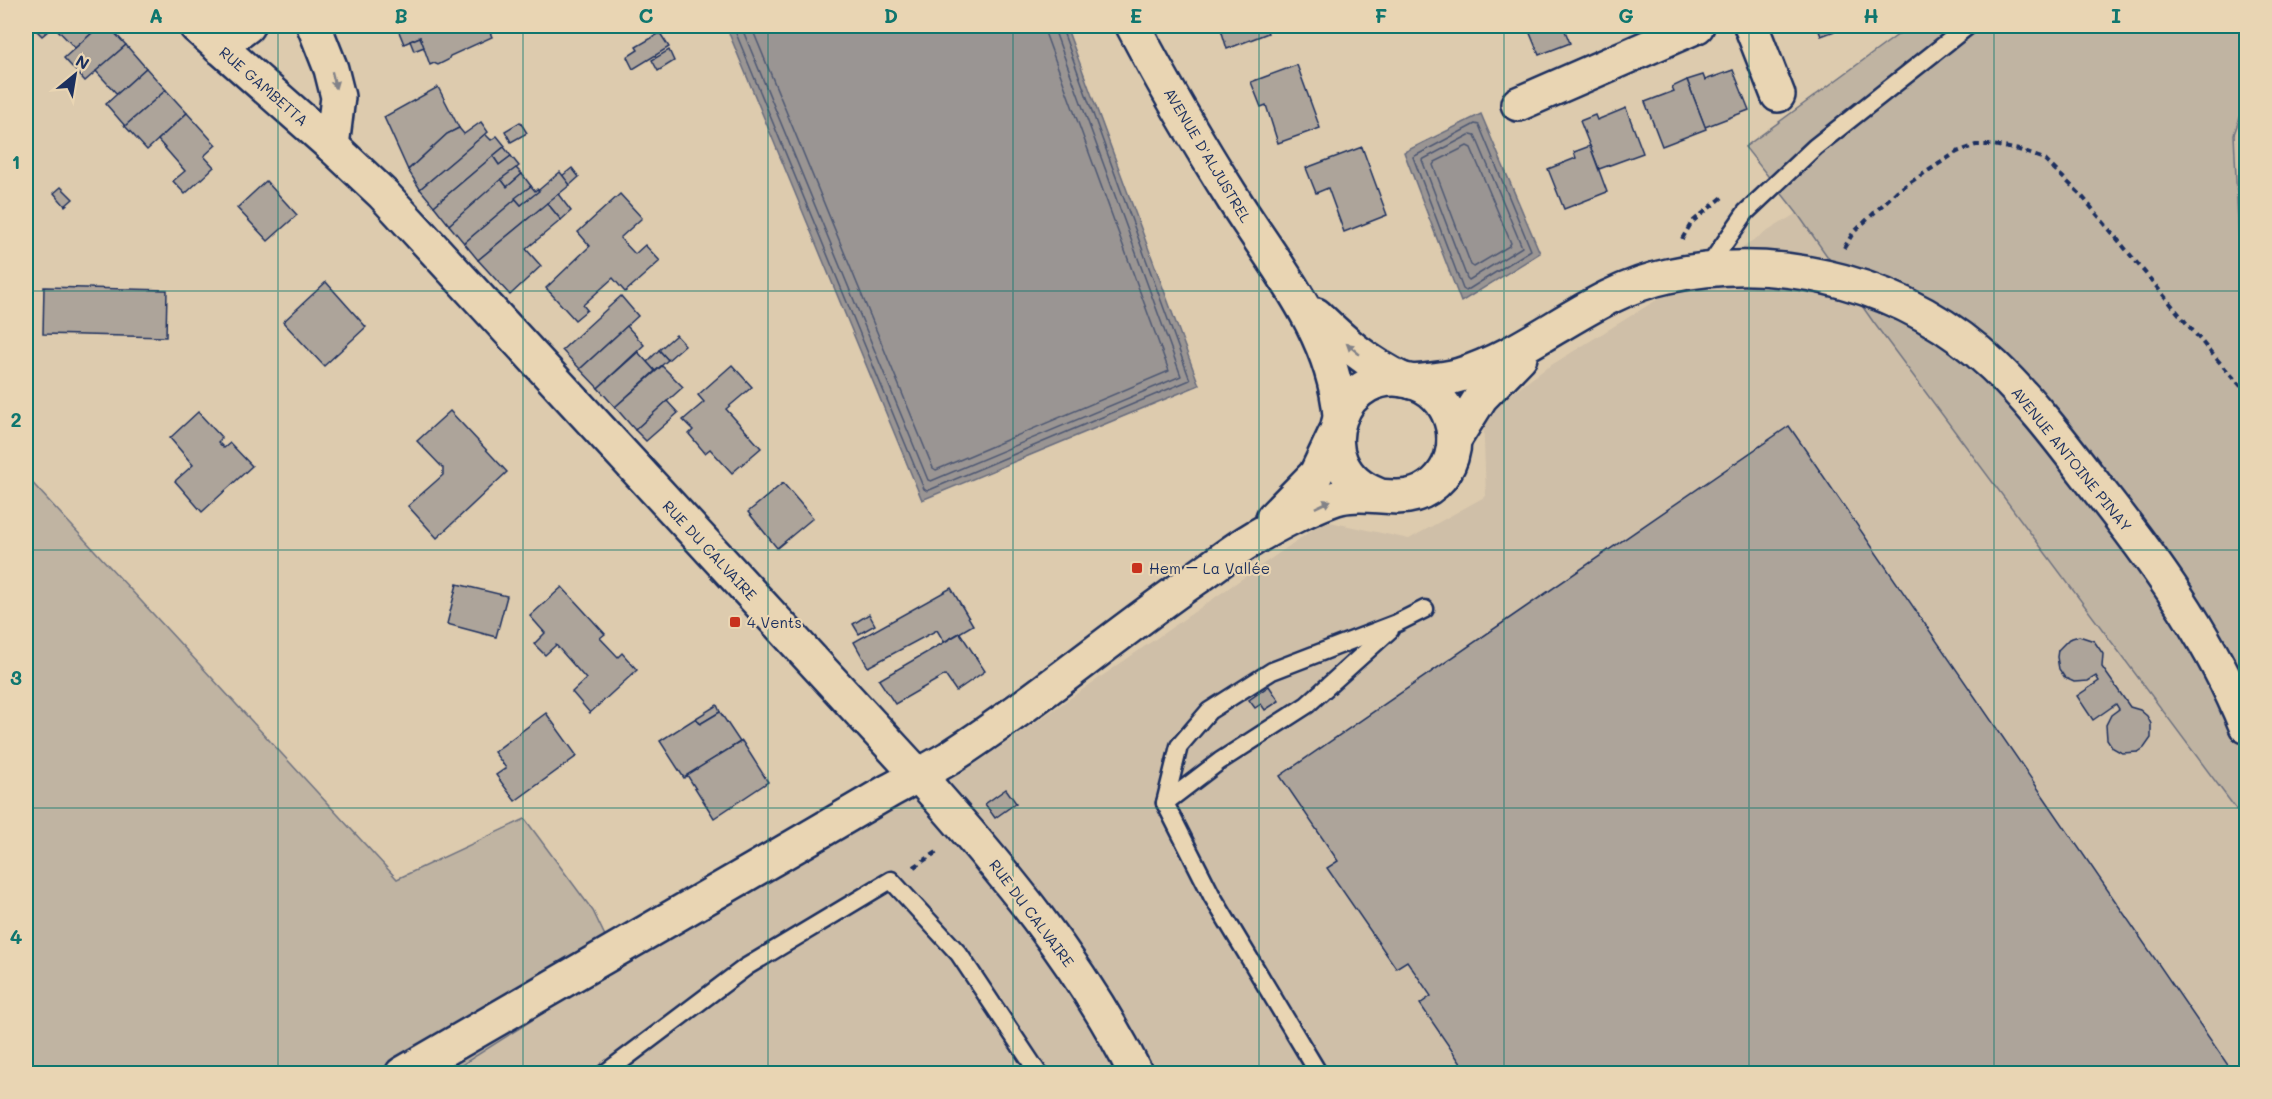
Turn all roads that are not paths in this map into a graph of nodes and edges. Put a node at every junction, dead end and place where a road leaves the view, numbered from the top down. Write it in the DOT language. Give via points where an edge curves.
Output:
graph roads {
  1 [pos="247,26"];
  2 [pos="314,26"];
  3 [pos="1133,26"];
  4 [pos="1697,26"];
  5 [pos="1751,26"];
  6 [pos="1968,26"];
  7 [pos="207,36"];
  8 [pos="1778,95"];
  9 [pos="1518,104"];
  10 [pos="332,146"];
  11 [pos="1706,270"];
  12 [pos="1288,281"];
  13 [pos="1547,333"];
  14 [pos="1407,381"];
  15 [pos="1338,424"];
  16 [pos="1454,440"];
  17 [pos="1378,495"];
  18 [pos="1252,539"];
  19 [pos="1425,609"];
  20 [pos="1397,623"];
  21 [pos="2247,726"];
  22 [pos="918,776"];
  23 [pos="1165,803"];
  24 [pos="402,1074"];
  25 [pos="604,1074"];
  26 [pos="1039,1074"];
  27 [pos="1136,1074"];
  28 [pos="1319,1074"];
  1 -- 7 [label="street"];
  2 -- 10 [label="street, one-way" via="338,97"];
  3 -- 12 [label="street, AVENUE D'ALJUSTREL" via="1188,126"];
  4 -- 9 [label="street"];
  5 -- 8 [label="street"];
  6 -- 11 [label="lane" via="1815,147 1746,212"];
  7 -- 10 [label="street, RUE GAMBETTA"];
  10 -- 22 [label="street, RUE DU CALVAIRE" via="383,195"];
  11 -- 13 [label="street, AVENUE ANTOINE PINAY" via="1632,286"];
  11 -- 21 [label="street, AVENUE ANTOINE PINAY" via="1784,270 1825,276 1890,298 1966,342 2023,395 2126,526 2181,602 2235,697"];
  14 -- 12 [label="street, AVENUE D'ALJUSTREL, one-way" via="1355,352 1315,314"];
  12 -- 15 [label="street, AVENUE D'ALJUSTREL" via="1333,370"];
  13 -- 14 [label="street, AVENUE ANTOINE PINAY" via="1460,375"];
  13 -- 16 [label="street, AVENUE ANTOINE PINAY" via="1480,397"];
  14 -- 15 [label="street, AVENUE ANTOINE PINAY" via="1384,380 1366,387 1351,399"];
  14 -- 16 [label="street" via="1430,390 1443,404 1452,421"];
  15 -- 17 [label="street" via="1337,454 1346,472 1360,486"];
  15 -- 18 [label="street, AVENUE ANTOINE PINAY" via="1316,474"];
  16 -- 17 [label="street, AVENUE ANTOINE PINAY" via="1446,468 1426,489 1398,498"];
  18 -- 17 [label="street, AVENUE ANTOINE PINAY, one-way" via="1335,498"];
  18 -- 22 [label="street" via="996,725"];
  19 -- 20 [label="lane"];
  20 -- 23 [label="lane" via="1307,705 1220,761"];
  20 -- 23 [label="lane" via="1272,671 1209,711 1179,746"];
  22 -- 24 [label="street"];
  22 -- 27 [label="street, RUE DU CALVAIRE" via="1003,872 1060,946"];
  23 -- 28 [label="lane" via="1212,896"];
  25 -- 26 [label="lane" via="746,967 891,880 959,954"];
}
